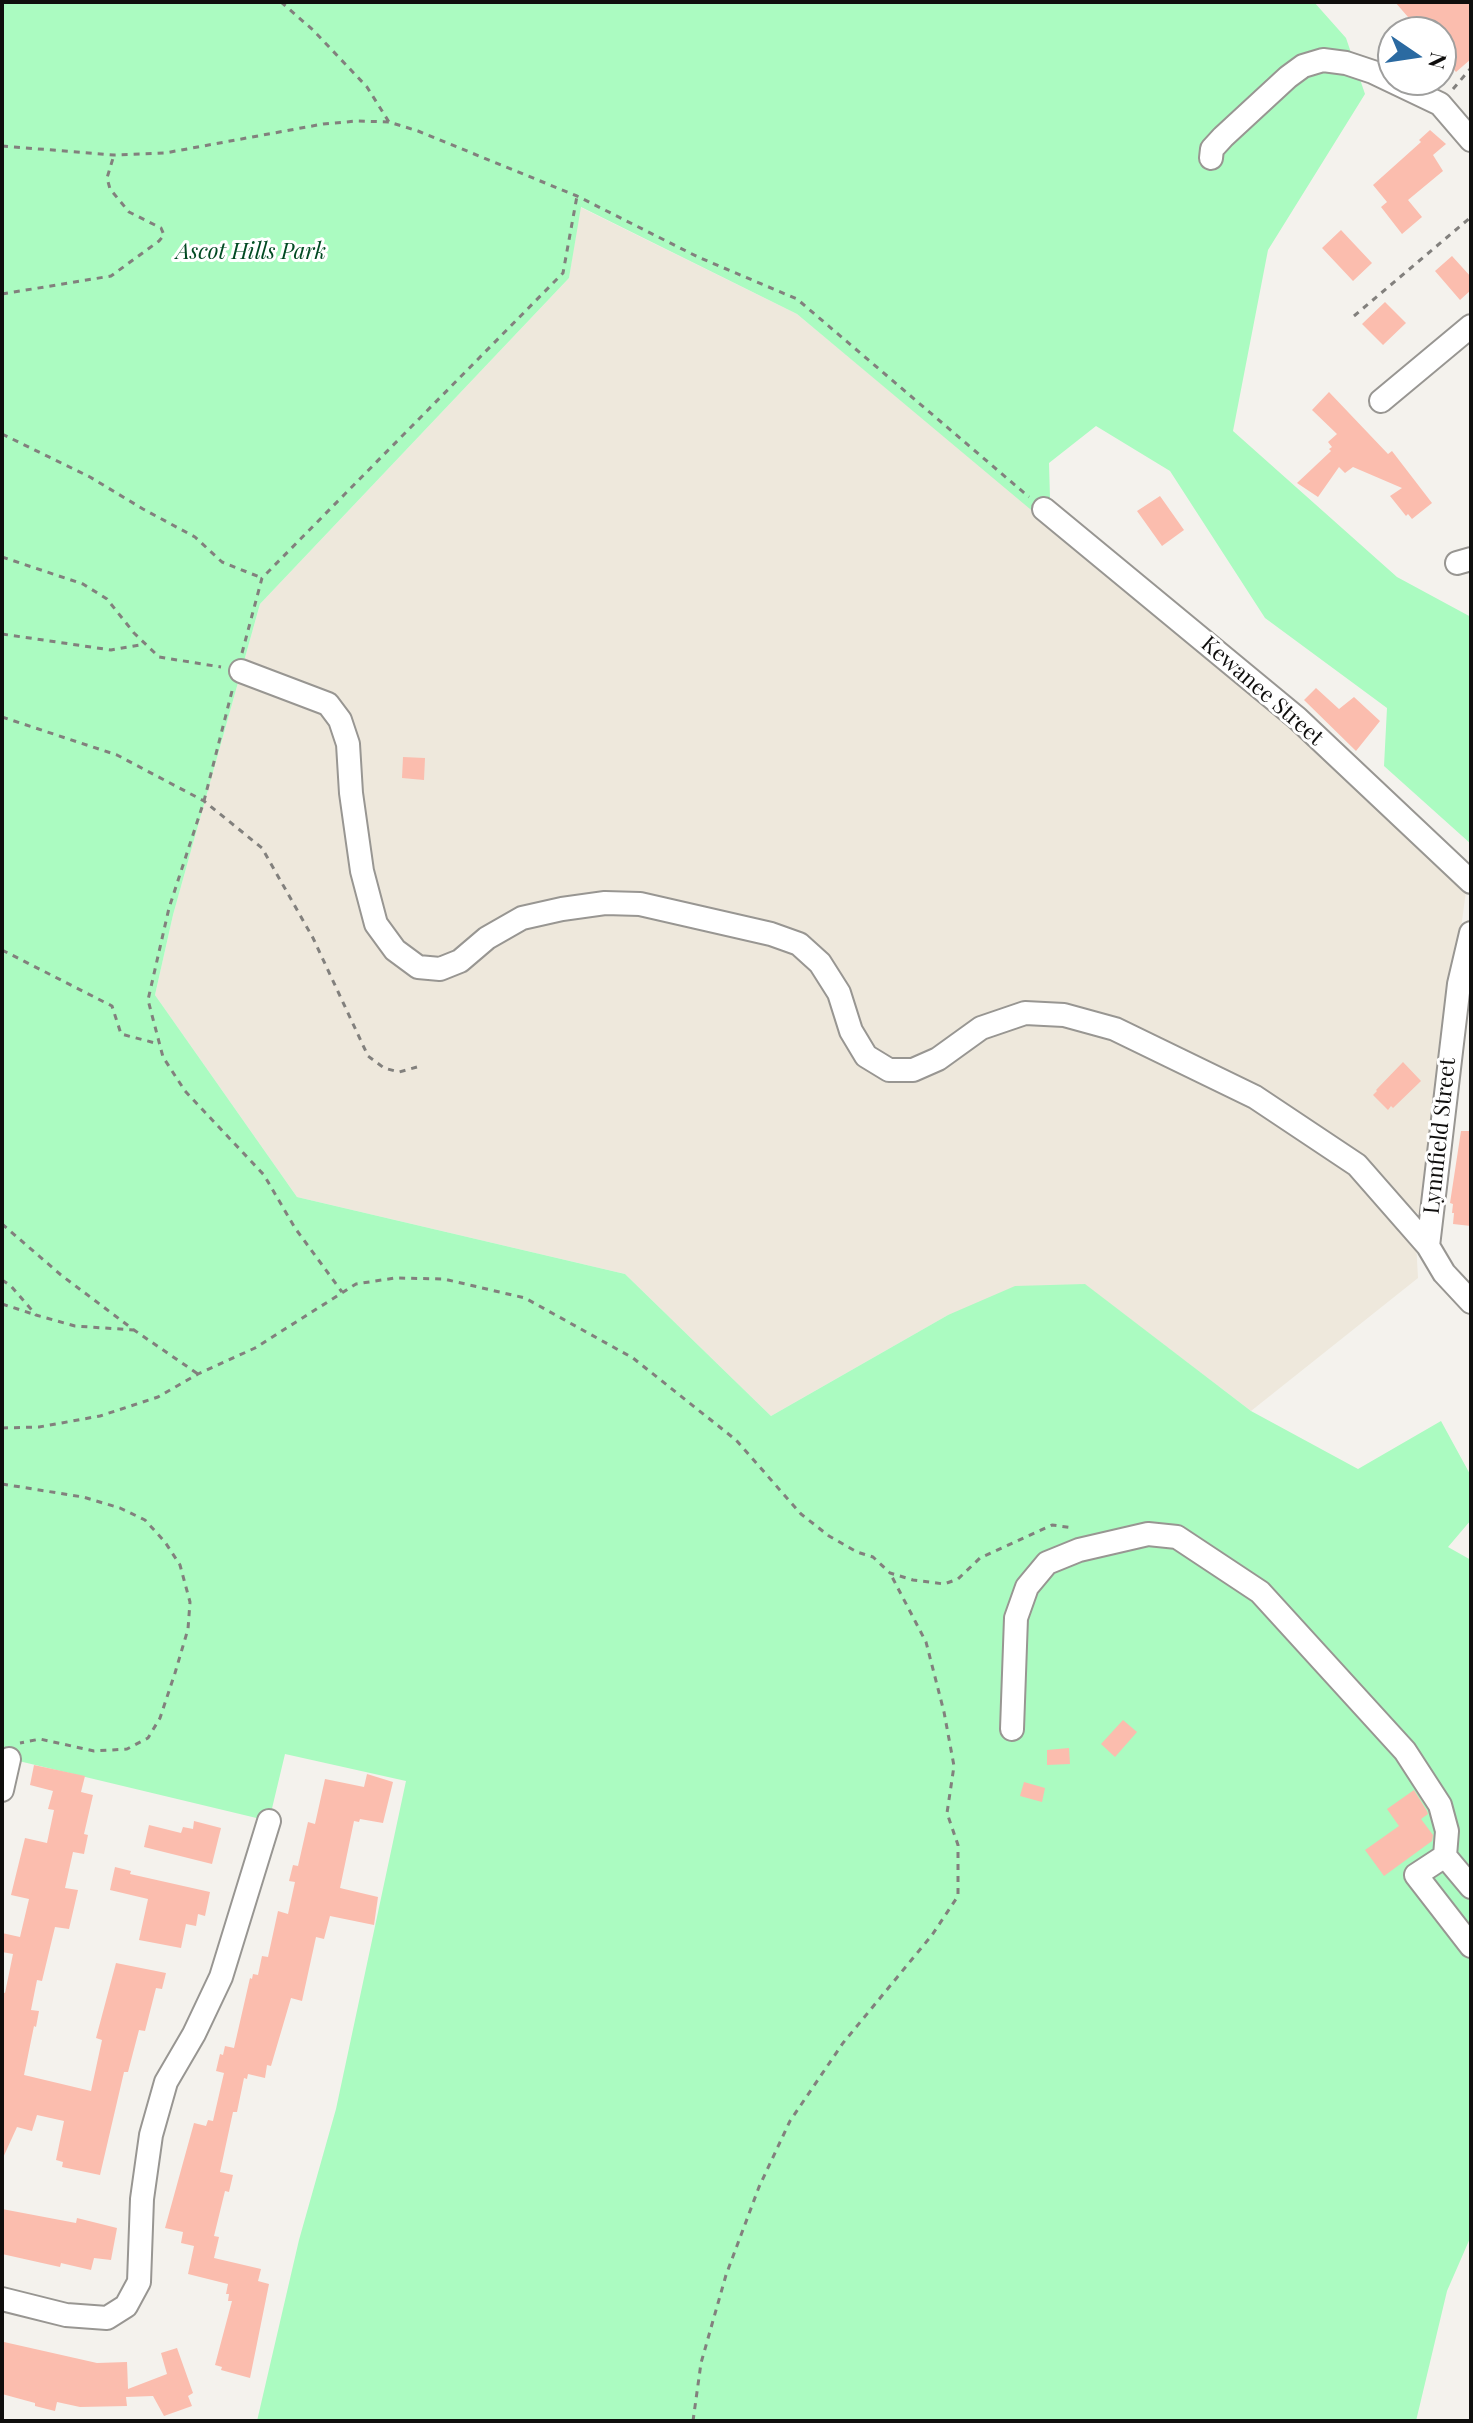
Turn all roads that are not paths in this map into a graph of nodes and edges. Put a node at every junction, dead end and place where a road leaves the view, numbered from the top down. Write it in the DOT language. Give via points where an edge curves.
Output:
graph roads {
  1 [pos="1471,140"];
  2 [pos="1211,158"];
  3 [pos="1471,326"];
  4 [pos="1381,401"];
  5 [pos="1044,509"];
  6 [pos="239,671"];
  7 [pos="1471,882"];
  8 [pos="1471,933"];
  9 [pos="1428,1246"];
  10 [pos="1471,1302"];
  11 [pos="1012,1729"];
  12 [pos="9,1759"];
  13 [pos="2,1790"];
  14 [pos="269,1821"];
  15 [pos="1445,1856"];
  16 [pos="1471,1887"];
  17 [pos="1471,1946"];
  18 [pos="2,2299"];
  1 -- 2 [label="street" via="1440,104 1373,72 1323,60 1288,77 1223,137"];
  3 -- 4 [label="street"];
  5 -- 7 [label="street, Kewanee Street" via="1297,718"];
  6 -- 9 [label="street" via="328,704 340,720 348,744 362,871 376,924 395,950 418,967 440,969 460,961 522,918 605,903 640,904 799,944 820,963 839,993 866,1056 889,1070 913,1070 981,1028 1025,1013 1064,1015 1102,1025 1255,1097 1357,1165"];
  8 -- 9 [label="street, Lynnfield Street" via="1454,1015"];
  9 -- 10 [label="street"];
  11 -- 15 [label="street" via="1016,1618 1027,1587 1047,1563 1148,1534 1177,1537 1260,1592 1405,1751 1440,1805 1447,1831"];
  12 -- 13 [label="street"];
  14 -- 18 [label="street" via="221,1977 166,2082 151,2135 142,2199 139,2282 126,2306 107,2318 66,2315"];
  15 -- 16 [label="street"];
  15 -- 17 [label="street" via="1416,1875"];
}
